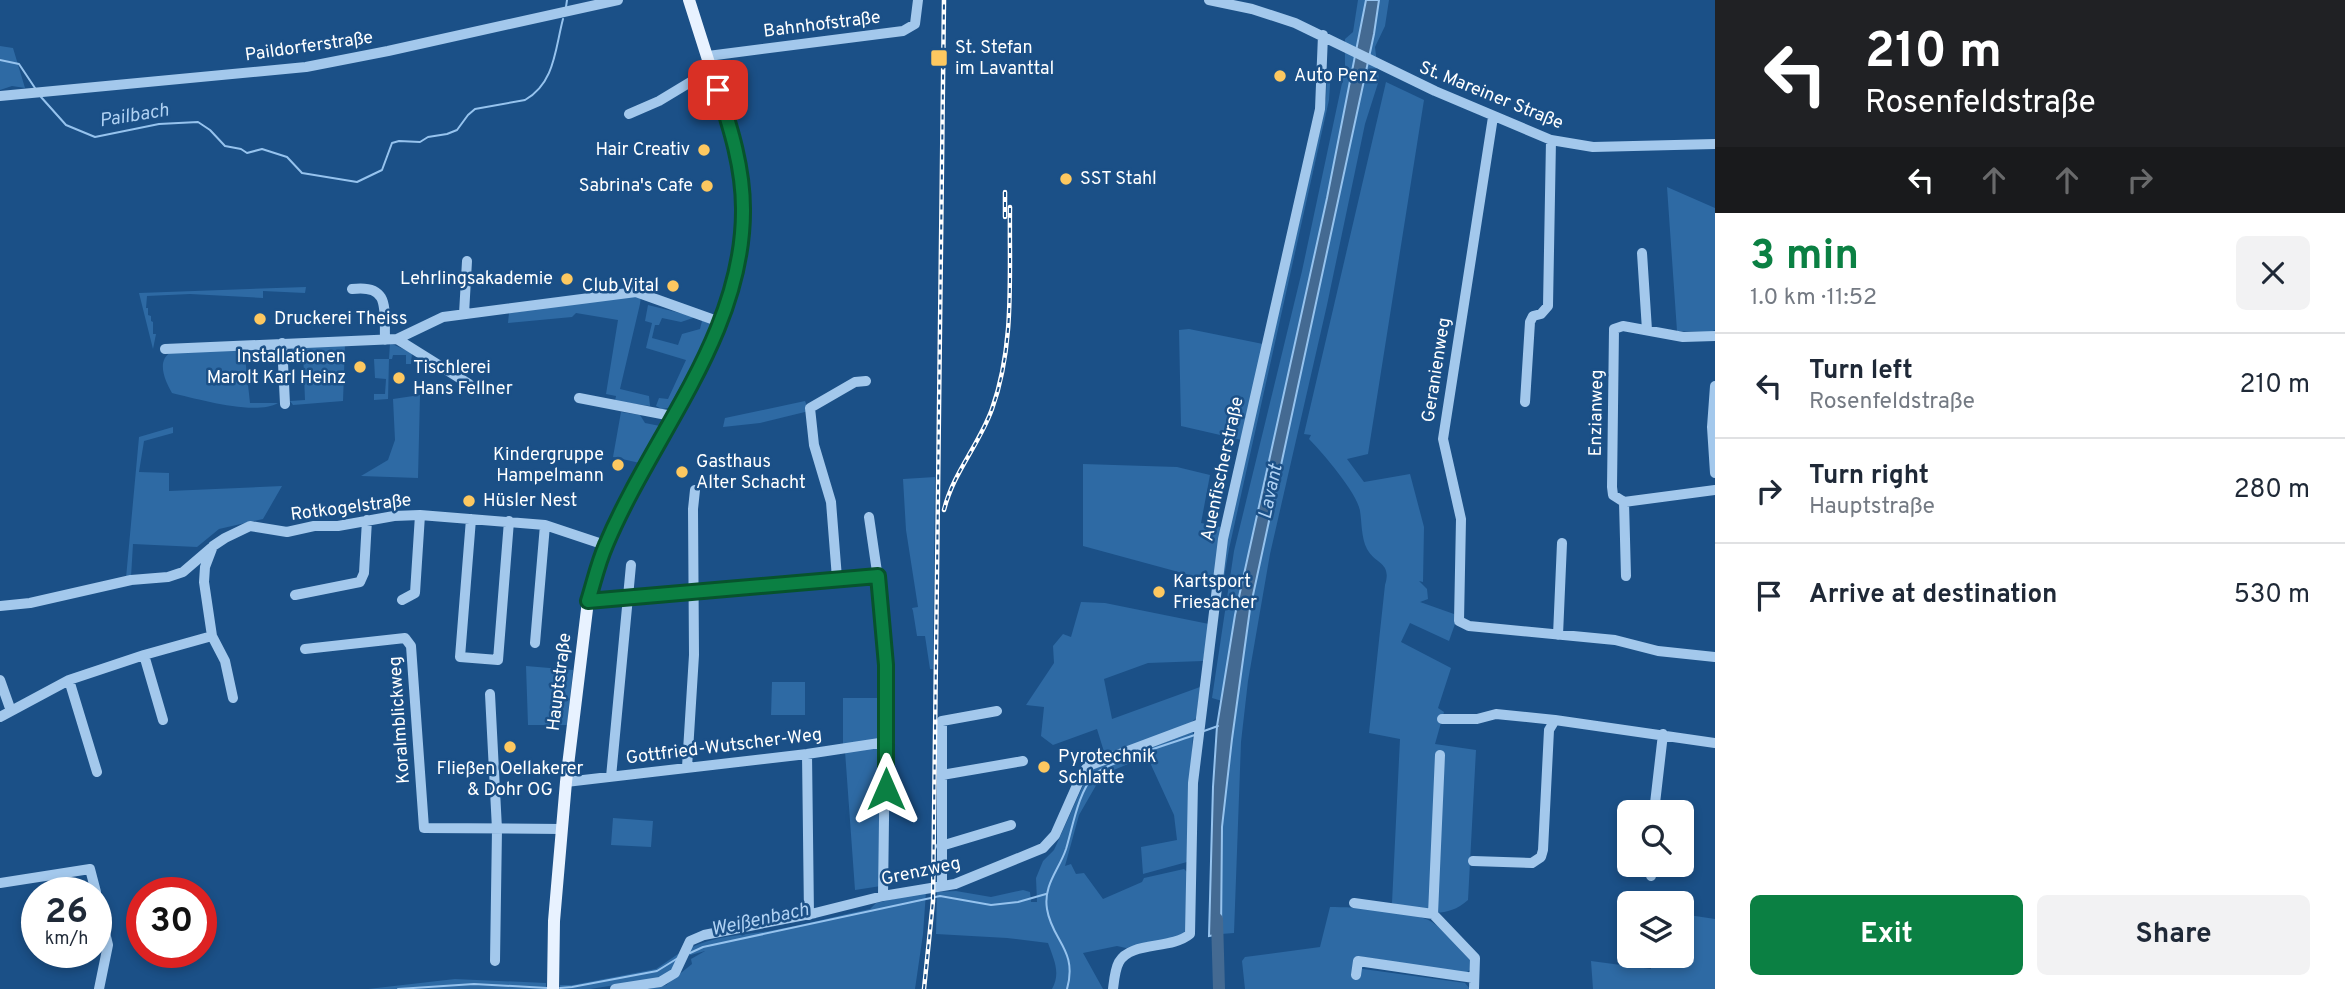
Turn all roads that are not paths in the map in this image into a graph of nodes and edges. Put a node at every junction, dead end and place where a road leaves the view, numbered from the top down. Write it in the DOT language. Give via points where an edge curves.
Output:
graph roads {
  1 [pos="618,0"];
  2 [pos="689,0"];
  3 [pos="918,0"];
  4 [pos="1209,0"];
  5 [pos="1323,35"];
  6 [pos="708,56"];
  7 [pos="712,69"];
  8 [pos="0,96"];
  9 [pos="629,114"];
  10 [pos="1493,117"];
  11 [pos="1551,139"];
  12 [pos="1715,144"];
  13 [pos="1642,253"];
  14 [pos="467,261"];
  15 [pos="352,289"];
  16 [pos="464,314"];
  17 [pos="720,322"];
  18 [pos="1647,330"];
  19 [pos="1715,336"];
  20 [pos="385,340"];
  21 [pos="397,340"];
  22 [pos="282,343"];
  23 [pos="165,349"];
  24 [pos="866,381"];
  25 [pos="469,384"];
  26 [pos="1715,393"];
  27 [pos="579,398"];
  28 [pos="1525,402"];
  29 [pos="285,404"];
  30 [pos="672,416"];
  31 [pos="1715,473"];
  32 [pos="695,490"];
  33 [pos="1715,490"];
  34 [pos="1624,502"];
  35 [pos="420,515"];
  36 [pos="869,517"];
  37 [pos="471,519"];
  38 [pos="367,520"];
  39 [pos="509,521"];
  40 [pos="545,525"];
  41 [pos="1562,543"];
  42 [pos="605,545"];
  43 [pos="214,547"];
  44 [pos="631,565"];
  45 [pos="878,576"];
  46 [pos="1626,576"];
  47 [pos="836,578"];
  48 [pos="693,591"];
  49 [pos="295,595"];
  50 [pos="627,596"];
  51 [pos="402,600"];
  52 [pos="588,601"];
  53 [pos="0,606"];
  54 [pos="1558,635"];
  55 [pos="212,636"];
  56 [pos="535,643"];
  57 [pos="305,649"];
  58 [pos="144,655"];
  59 [pos="1715,657"];
  60 [pos="0,680"];
  61 [pos="69,680"];
  62 [pos="490,694"];
  63 [pos="233,698"];
  64 [pos="11,711"];
  65 [pos="997,711"];
  66 [pos="0,717"];
  67 [pos="1442,719"];
  68 [pos="163,720"];
  69 [pos="1555,720"];
  70 [pos="1199,731"];
  71 [pos="1663,734"];
  72 [pos="886,742"];
  73 [pos="1715,743"];
  74 [pos="807,754"];
  75 [pos="1440,755"];
  76 [pos="1023,761"];
  77 [pos="687,767"];
  78 [pos="97,772"];
  79 [pos="942,775"];
  80 [pos="611,777"];
  81 [pos="566,782"];
  82 [pos="1655,800"];
  83 [pos="1011,825"];
  84 [pos="497,829"];
  85 [pos="562,829"];
  86 [pos="941,846"];
  87 [pos="1473,861"];
  88 [pos="39,877"];
  89 [pos="92,877"];
  90 [pos="21,880"];
  91 [pos="0,883"];
  92 [pos="942,886"];
  93 [pos="883,896"];
  94 [pos="1354,902"];
  95 [pos="808,915"];
  96 [pos="1433,915"];
  97 [pos="495,961"];
  98 [pos="103,968"];
  99 [pos="1356,975"];
  100 [pos="1474,984"];
  101 [pos="553,986"];
  102 [pos="99,989"];
  103 [pos="615,989"];
  104 [pos="1113,989"];
  1 -- 8 [label="street, Paildorferstraße" via="306,67"];
  2 -- 6 [label="main road, Hauptstraße"];
  3 -- 6 [label="street, Bahnhofstraße" via="915,24 904,31"];
  4 -- 5 [label="street" via="1252,9"];
  5 -- 10 [label="street, St. Mareiner Straße"];
  5 -- 70 [label="street, Auenfischerstraße" via="1320,109 1223,539"];
  6 -- 7 [label="main road, Hauptstraße"];
  7 -- 9 [label="street"];
  7 -- 17 [label="main road, Hauptstraße" via="738,154 743,209 737,264"];
  10 -- 11 [label="street, St. Mareiner Straße"];
  10 -- 54 [label="street, Geranienweg" via="1443,439 1461,519 1458,615 1459,621 1469,626"];
  11 -- 12 [label="street, St. Mareiner Straße" via="1593,147"];
  11 -- 28 [label="street" via="1548,306 1530,322"];
  13 -- 18 [label="street"];
  14 -- 16 [label="street"];
  15 -- 20 [label="street" via="373,289 381,294"];
  16 -- 17 [label="street" via="636,292"];
  16 -- 21 [label="street" via="443,317"];
  17 -- 30 [label="main road, Hauptstraße"];
  18 -- 19 [label="street, Enzianweg" via="1683,337"];
  18 -- 34 [label="street, Enzianweg" via="1614,329 1612,487 1613,495"];
  20 -- 21 [label="street"];
  20 -- 22 [label="street"];
  21 -- 25 [label="street"];
  22 -- 23 [label="street"];
  22 -- 29 [label="street"];
  24 -- 47 [label="street" via="855,382 810,408 814,445 831,502"];
  26 -- 31 [label="street"];
  27 -- 30 [label="street"];
  30 -- 42 [label="main road, Hauptstraße"];
  32 -- 48 [label="street"];
  33 -- 34 [label="street"];
  34 -- 46 [label="street"];
  35 -- 37 [label="street, Rotkogelstraße"];
  35 -- 38 [label="street, Rotkogelstraße"];
  35 -- 51 [label="street" via="415,593"];
  36 -- 45 [label="street"];
  37 -- 39 [label="street, Rotkogelstraße"];
  37 -- 39 [label="street" via="460,657 498,660"];
  38 -- 43 [label="street, Rotkogelstraße" via="288,532 250,526"];
  38 -- 49 [label="street" via="360,582"];
  39 -- 40 [label="street, Rotkogelstraße"];
  40 -- 42 [label="street, Rotkogelstraße"];
  40 -- 56 [label="street"];
  41 -- 54 [label="street"];
  42 -- 52 [label="main road, Hauptstraße"];
  43 -- 53 [label="street, Rotkogelstraße" via="183,572 169,577"];
  43 -- 55 [label="street" via="204,574"];
  44 -- 50 [label="street"];
  45 -- 47 [label="street"];
  45 -- 72 [label="street" via="886,665"];
  47 -- 48 [label="street"];
  48 -- 50 [label="street"];
  48 -- 77 [label="street"];
  50 -- 52 [label="street"];
  50 -- 80 [label="street"];
  52 -- 81 [label="main road, Hauptstraße"];
  54 -- 59 [label="street, Geranienweg"];
  55 -- 58 [label="street"];
  55 -- 63 [label="street" via="225,661"];
  57 -- 84 [label="street, Koralmblickweg" via="405,638 411,646 424,828"];
  58 -- 61 [label="street"];
  58 -- 68 [label="street"];
  60 -- 64 [label="street"];
  61 -- 64 [label="street"];
  61 -- 78 [label="street"];
  62 -- 84 [label="street"];
  64 -- 66 [label="street"];
  65 -- 79 [label="street" via="942,720"];
  67 -- 69 [label="street" via="1496,714"];
  69 -- 71 [label="street"];
  69 -- 87 [label="street" via="1549,730 1541,858 1532,863"];
  70 -- 92 [label="street, Grenzweg" via="1088,766 1055,835 1043,848"];
  70 -- 104 [label="street, Auenfischerstraße" via="1190,934 1182,940 1128,952 1118,963"];
  71 -- 73 [label="street"];
  71 -- 82 [label="street"];
  72 -- 74 [label="street, Gottfried-Wutscher-Weg"];
  72 -- 93 [label="street"];
  74 -- 77 [label="street, Gottfried-Wutscher-Weg"];
  74 -- 95 [label="street"];
  75 -- 96 [label="street"];
  76 -- 79 [label="street"];
  77 -- 80 [label="street, Gottfried-Wutscher-Weg"];
  79 -- 86 [label="street"];
  80 -- 81 [label="street, Gottfried-Wutscher-Weg"];
  81 -- 85 [label="main road, Hauptstraße"];
  83 -- 86 [label="street"];
  84 -- 85 [label="street, Koralmblickweg"];
  84 -- 97 [label="street"];
  85 -- 101 [label="main road, Hauptstraße"];
  86 -- 92 [label="street"];
  88 -- 89 [label="street" via="90,869"];
  90 -- 91 [label="street"];
  92 -- 93 [label="street, Grenzweg"];
  93 -- 95 [label="street, Grenzweg"];
  94 -- 96 [label="street"];
  95 -- 103 [label="street, Grenzweg" via="704,935 690,941 675,973 660,982"];
  96 -- 100 [label="street" via="1475,958"];
  98 -- 102 [label="street"];
  99 -- 100 [label="street" via="1358,961"];
}
